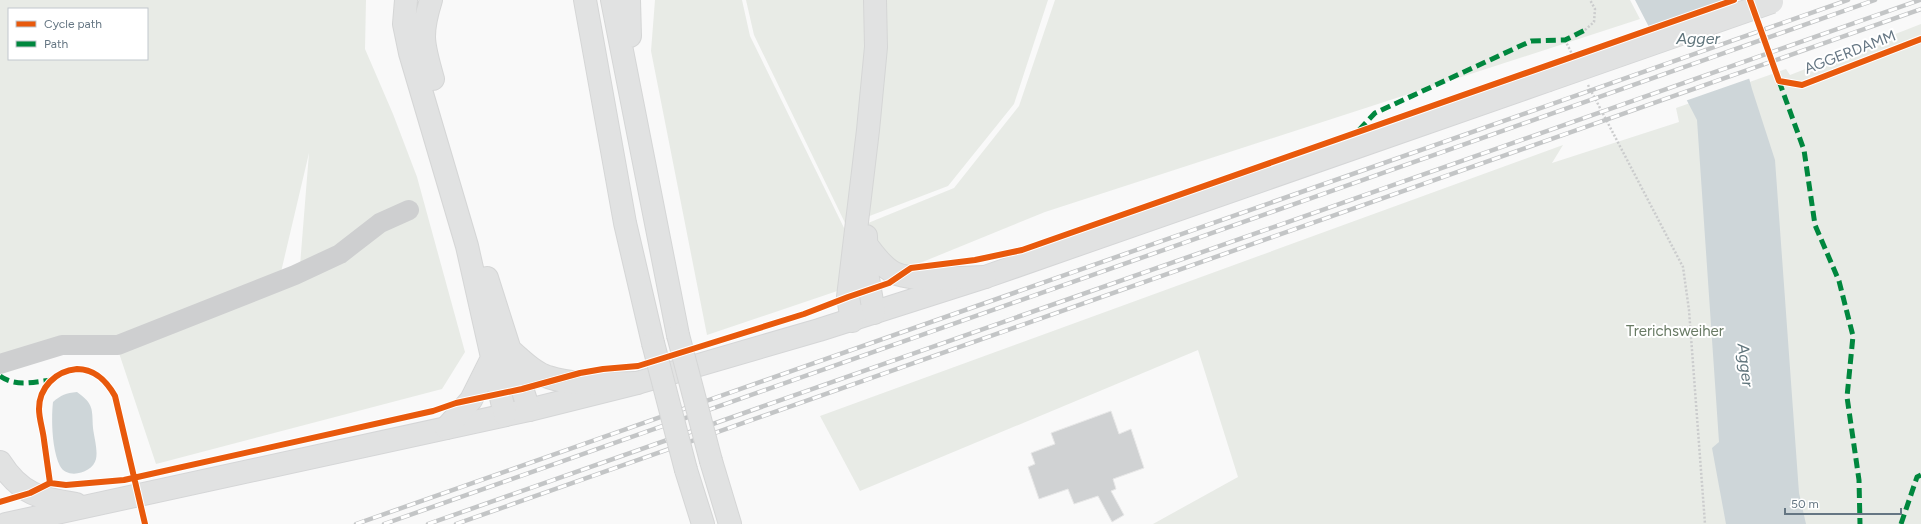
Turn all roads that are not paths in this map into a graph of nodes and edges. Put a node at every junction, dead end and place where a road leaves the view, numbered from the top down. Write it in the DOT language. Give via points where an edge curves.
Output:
graph roads {
  1 [pos="406,0"];
  2 [pos="431,0"];
  3 [pos="570,0"];
  4 [pos="584,0"];
  5 [pos="612,0"];
  6 [pos="629,0"];
  7 [pos="875,0"];
  8 [pos="887,0"];
  9 [pos="1774,1"];
  10 [pos="603,98"];
  11 [pos="634,111"];
  12 [pos="409,210"];
  13 [pos="866,244"];
  14 [pos="985,277"];
  15 [pos="874,313"];
  16 [pos="852,320"];
  17 [pos="501,354"];
  18 [pos="0,364"];
  19 [pos="637,383"];
  20 [pos="529,410"];
  21 [pos="505,415"];
  22 [pos="446,428"];
  23 [pos="0,462"];
  24 [pos="85,506"];
  25 [pos="6,524"];
  26 [pos="703,524"];
  27 [pos="730,524"];
  1 -- 17 [label="main road" via="404,24 410,53"];
  2 -- 17 [label="main road" via="424,22 423,44 476,242"];
  3 -- 10 [label="main road" via="574,8 584,65"];
  4 -- 10 [label="main road"];
  5 -- 11 [label="main road"];
  6 -- 11 [label="main road"];
  7 -- 16 [label="main road" via="876,47 848,296"];
  8 -- 13 [label="main road" via="885,55 867,210"];
  9 -- 14 [label="main road, bridge"];
  10 -- 26 [label="main road, bridge" via="625,224 686,470"];
  11 -- 27 [label="main road, bridge" via="678,335"];
  12 -- 18 [label="lane" via="380,223 340,254 295,275 118,345 62,345"];
  13 -- 14 [label="main road" via="880,262 892,272 903,276"];
  13 -- 15 [label="main road"];
  14 -- 15 [label="main road"];
  15 -- 16 [label="main road"];
  16 -- 19 [label="main road"];
  17 -- 19 [label="main road" via="526,364 546,377 572,382"];
  17 -- 20 [label="main road"];
  17 -- 21 [label="main road"];
  17 -- 22 [label="main road" via="471,400"];
  19 -- 20 [label="main road"];
  20 -- 21 [label="main road"];
  21 -- 22 [label="main road"];
  22 -- 24 [label="main road"];
  23 -- 24 [label="main road" via="8,475 30,493 42,498"];
  24 -- 25 [label="main road"];
}
